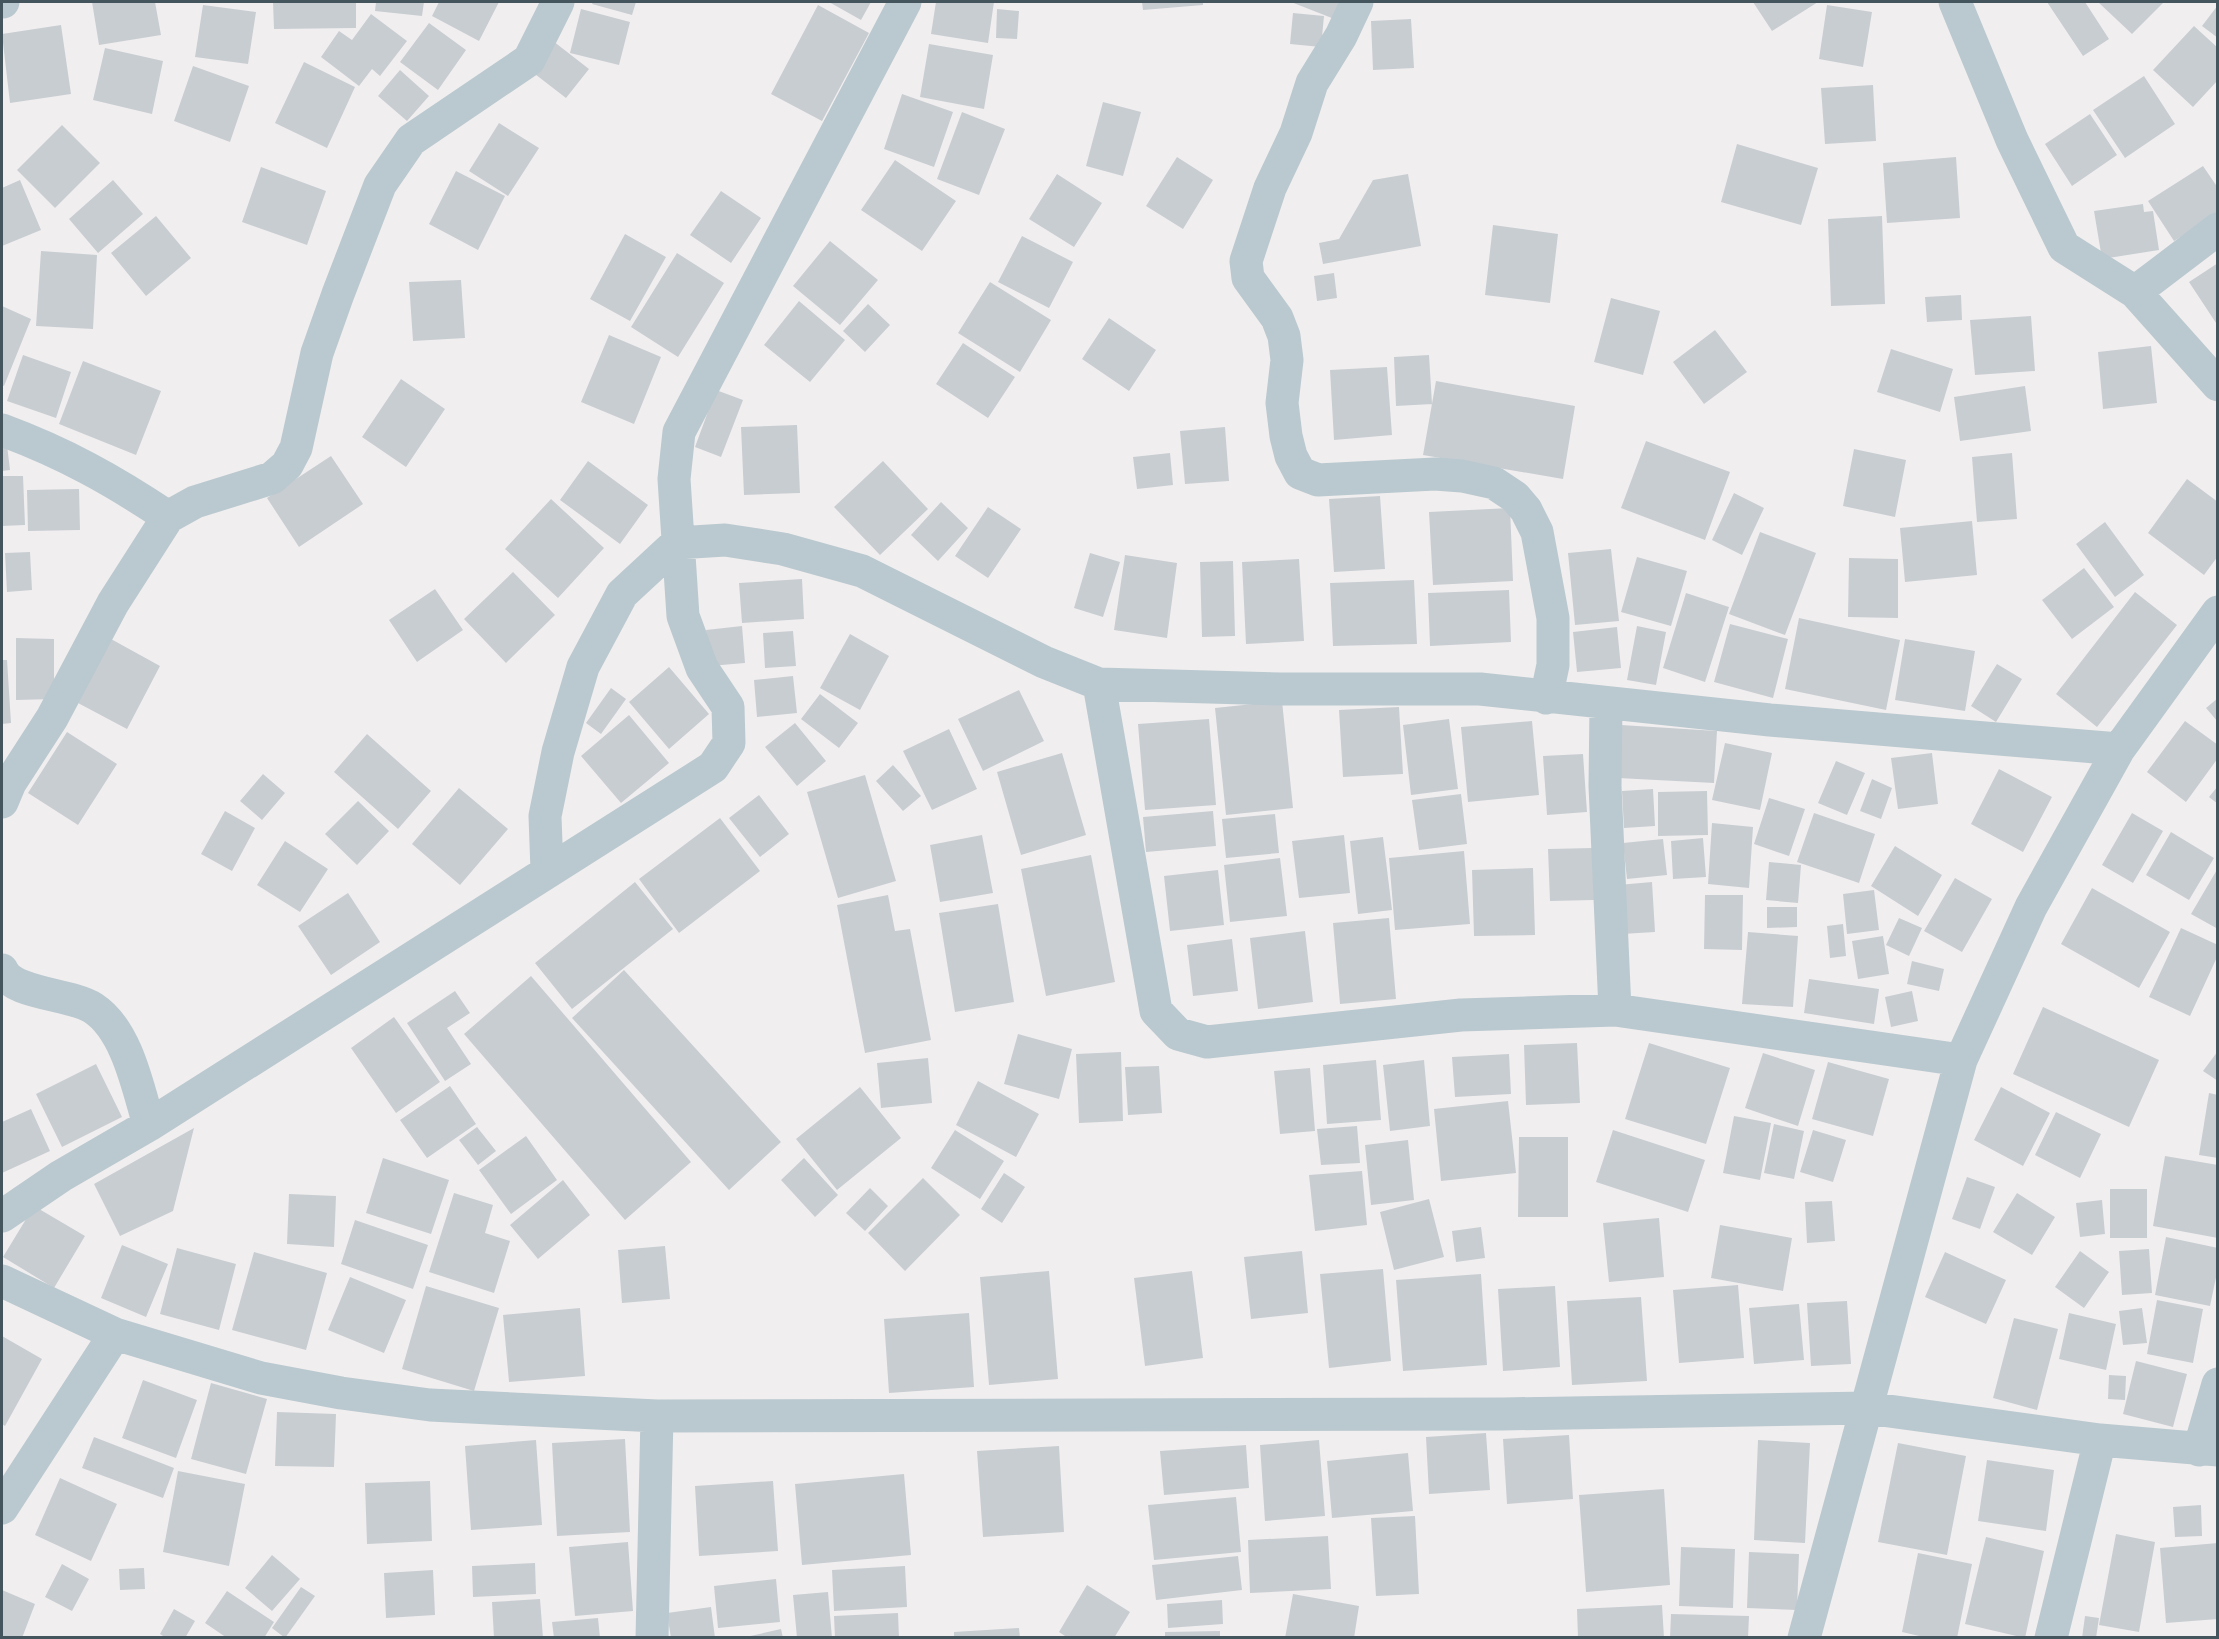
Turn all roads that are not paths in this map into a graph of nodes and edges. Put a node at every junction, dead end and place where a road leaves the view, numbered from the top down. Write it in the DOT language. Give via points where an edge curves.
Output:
graph roads {
  1 [pos="558,2"];
  2 [pos="905,2"];
  3 [pos="1357,2"];
  4 [pos="1955,2"];
  5 [pos="2217,229"];
  6 [pos="2134,291"];
  7 [pos="2217,385"];
  8 [pos="2,430"];
  9 [pos="168,517"];
  10 [pos="677,543"];
  11 [pos="2217,612"];
  12 [pos="1099,684"];
  13 [pos="1546,698"];
  14 [pos="1606,704"];
  15 [pos="2119,749"];
  16 [pos="2,802"];
  17 [pos="547,871"];
  18 [pos="2,970"];
  19 [pos="1615,1010"];
  20 [pos="1960,1060"];
  21 [pos="149,1125"];
  22 [pos="2,1216"];
  23 [pos="2,1281"];
  24 [pos="115,1334"];
  25 [pos="2217,1384"];
  26 [pos="1867,1407"];
  27 [pos="657,1416"];
  28 [pos="2100,1440"];
  29 [pos="2208,1450"];
  30 [pos="2,1508"];
  31 [pos="652,1638"];
  32 [pos="1804,1638"];
  33 [pos="2051,1638"];
  1 -- 9 [label="street" via="529,60 411,140 380,185 317,353 296,448 287,465 272,478 195,502"];
  2 -- 10 [label="street" via="679,432 674,479"];
  3 -- 13 [label="street" via="1341,36 1311,82 1296,133 1270,188 1246,261 1248,278 1284,336 1287,360 1282,403 1291,456 1300,473 1318,480 1462,476 1494,483 1515,497 1537,532 1553,618 1553,665"];
  4 -- 6 [label="street" via="2012,140 2064,246"];
  5 -- 6 [label="street"];
  6 -- 7 [label="street"];
  8 -- 9 [label="street" via="82,463"];
  9 -- 16 [label="street" via="113,603"];
  10 -- 12 [label="street" via="725,540 783,549 861,571 1044,662"];
  10 -- 17 [label="street" via="622,594 583,667 558,752 545,816"];
  10 -- 17 [label="street" via="683,616 702,668 728,707 729,743 713,767"];
  11 -- 15 [label="street"];
  12 -- 13 [label="street" via="1480,689"];
  12 -- 19 [label="street" via="1156,1011 1178,1034 1207,1042 1461,1015"];
  13 -- 14 [label="street"];
  14 -- 15 [label="street"];
  14 -- 19 [label="street" via="1605,786"];
  15 -- 20 [label="street" via="2031,907"];
  17 -- 21 [label="street"];
  18 -- 21 [label="street" via="16,984 68,997 93,1008 118,1033"];
  19 -- 20 [label="street"];
  20 -- 26 [label="street"];
  21 -- 22 [label="street"];
  23 -- 24 [label="street"];
  24 -- 27 [label="street" via="261,1378 341,1393 430,1405"];
  24 -- 30 [label="street"];
  25 -- 29 [label="street"];
  26 -- 27 [label="street" via="1503,1414"];
  26 -- 28 [label="street"];
  26 -- 32 [label="street"];
  27 -- 31 [label="street"];
  28 -- 29 [label="street"];
  28 -- 33 [label="street"];
}
